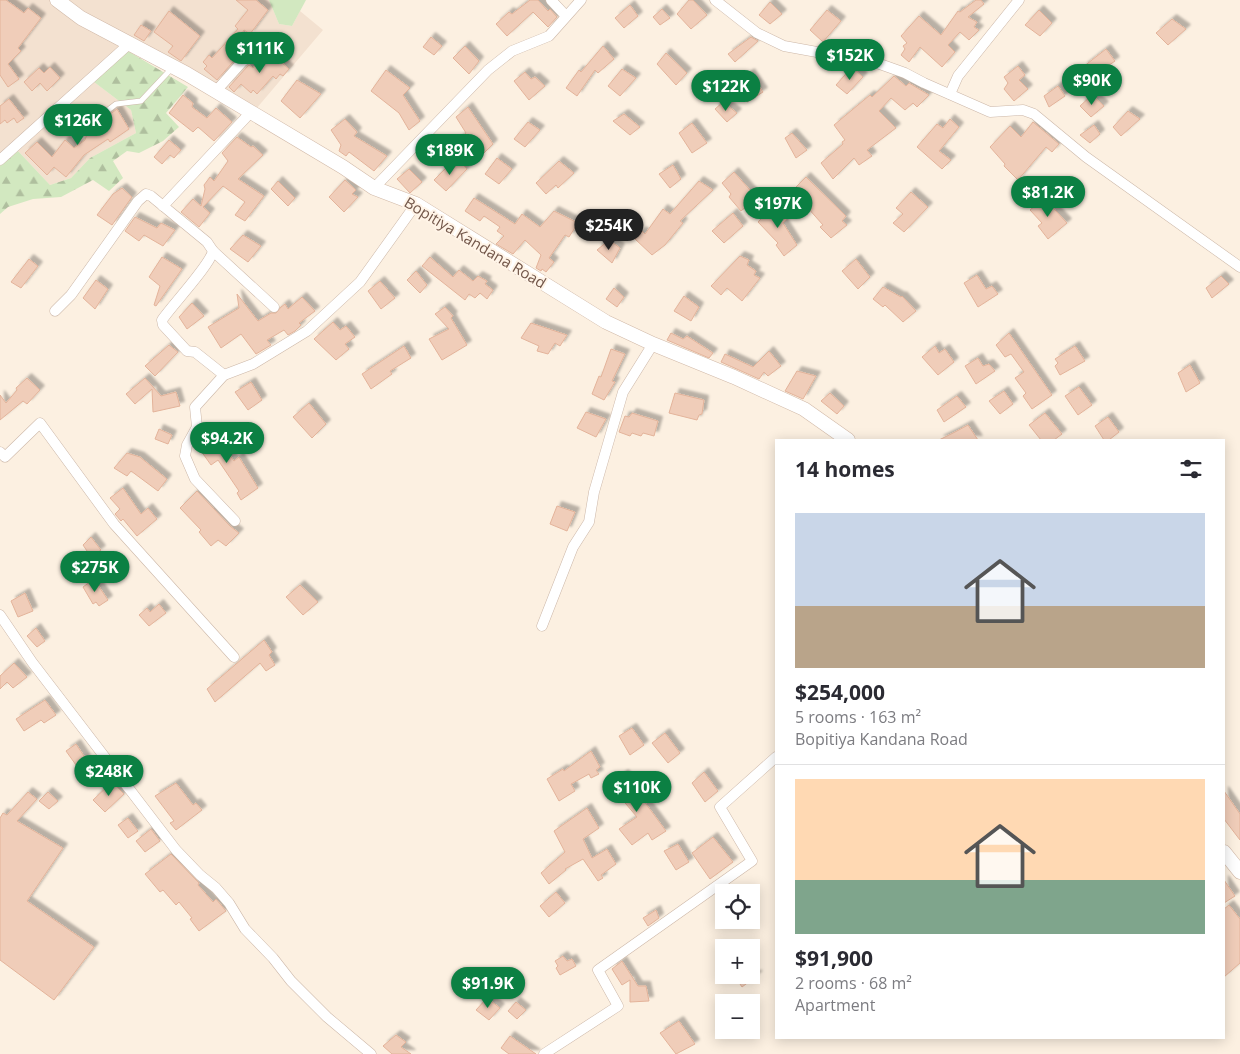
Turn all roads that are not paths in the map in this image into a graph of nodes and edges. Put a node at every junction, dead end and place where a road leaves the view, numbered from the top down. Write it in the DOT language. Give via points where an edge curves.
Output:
graph roads {
  1 [pos="57,0"];
  2 [pos="551,0"];
  3 [pos="580,0"];
  4 [pos="715,0"];
  5 [pos="1019,0"];
  6 [pos="566,16"];
  7 [pos="268,40"];
  8 [pos="129,44"];
  9 [pos="173,67"];
  10 [pos="216,91"];
  11 [pos="950,94"];
  12 [pos="251,112"];
  13 [pos="77,134"];
  14 [pos="0,160"];
  15 [pos="374,188"];
  16 [pos="416,204"];
  17 [pos="163,206"];
  18 [pos="213,250"];
  19 [pos="1240,267"];
  20 [pos="274,307"];
  21 [pos="55,310"];
  22 [pos="653,344"];
  23 [pos="224,375"];
  24 [pos="847,439"];
  25 [pos="0,452"];
  26 [pos="235,521"];
  27 [pos="0,616"];
  28 [pos="542,626"];
  29 [pos="234,657"];
  30 [pos="775,758"];
  31 [pos="1225,853"];
  32 [pos="1240,872"];
  33 [pos="371,1054"];
  34 [pos="544,1054"];
  1 -- 8 [label="main road, Bopitiya Kandana Road" via="81,18"];
  2 -- 6 [label="street"];
  3 -- 6 [label="street"];
  4 -- 11 [label="street" via="757,33 784,46 877,63 905,72"];
  5 -- 11 [label="street" via="958,76"];
  6 -- 15 [label="street" via="549,36 512,51 488,70"];
  7 -- 10 [label="street"];
  8 -- 9 [label="main road, Bopitiya Kandana Road"];
  8 -- 14 [label="street"];
  9 -- 10 [label="main road, Bopitiya Kandana Road"];
  9 -- 13 [label="lane" via="141,101 116,104"];
  10 -- 12 [label="main road, Bopitiya Kandana Road"];
  11 -- 19 [label="street" via="990,112 1023,110 1034,114 1086,157"];
  12 -- 15 [label="main road, Bopitiya Kandana Road"];
  12 -- 17 [label="street"];
  15 -- 16 [label="main road, Bopitiya Kandana Road"];
  16 -- 22 [label="main road, Bopitiya Kandana Road" via="606,322"];
  16 -- 23 [label="street" via="360,282 307,330 253,364"];
  17 -- 18 [label="street"];
  17 -- 21 [label="street" via="146,194 138,201 71,295"];
  18 -- 20 [label="street"];
  18 -- 23 [label="street" via="209,260 162,320 188,351 196,352"];
  22 -- 24 [label="main road, Bopitiya Kandana Road" via="804,409"];
  22 -- 28 [label="street" via="623,392 594,492 589,522 573,547"];
  23 -- 26 [label="street" via="195,407 197,427 185,456 195,479"];
  25 -- 29 [label="street" via="5,457 40,423 114,524"];
  27 -- 33 [label="street" via="176,850 216,888 245,929 291,981"];
  30 -- 34 [label="street" via="720,807 752,861 598,970 618,1006"];
  31 -- 32 [label="main road"];
}
